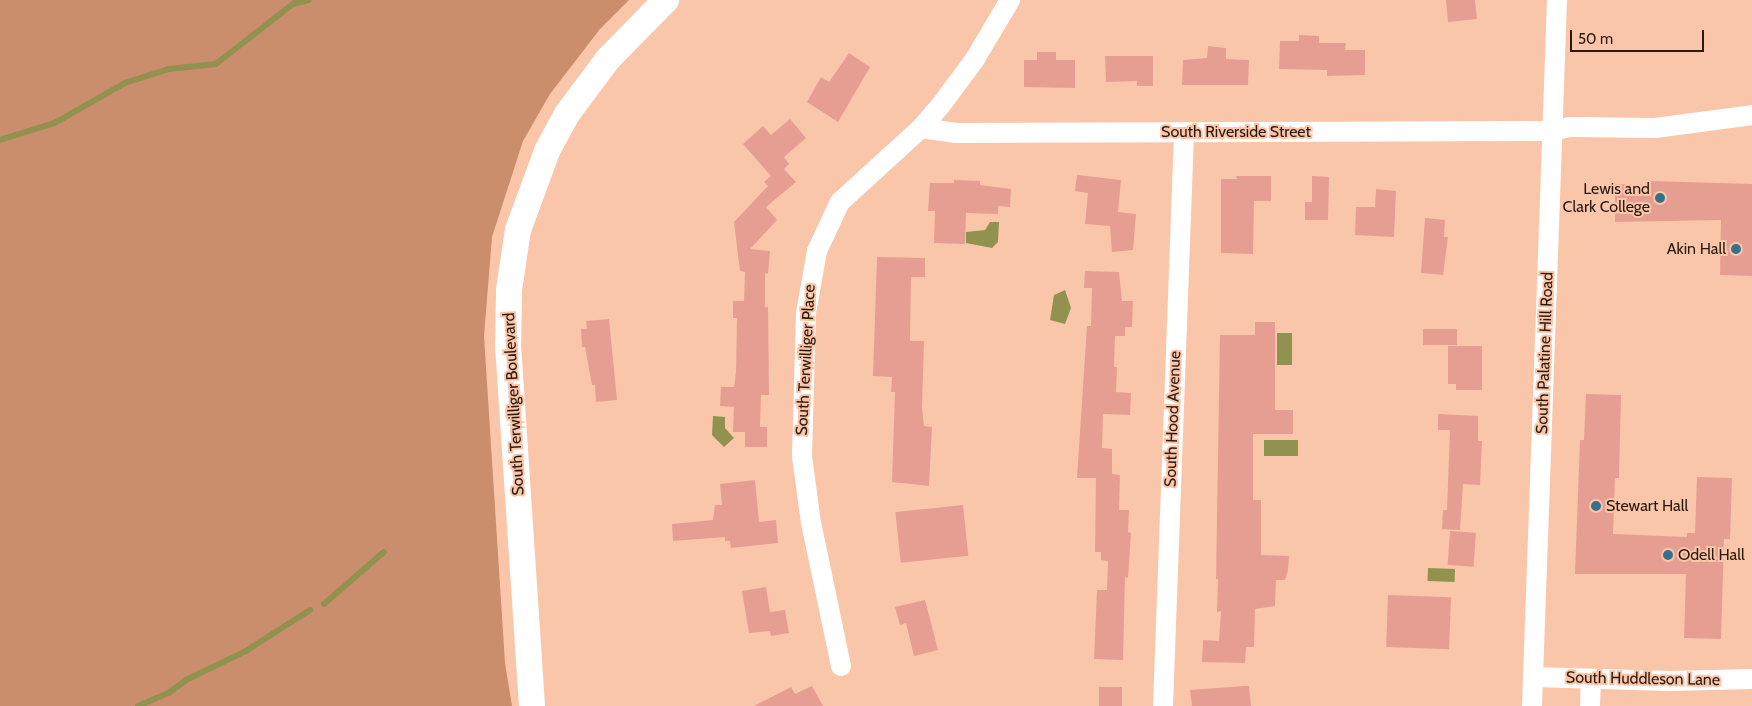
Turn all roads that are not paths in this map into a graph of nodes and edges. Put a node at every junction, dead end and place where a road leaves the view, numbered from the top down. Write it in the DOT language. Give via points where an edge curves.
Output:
graph roads {
  1 [pos="666,0"];
  2 [pos="1010,0"];
  3 [pos="1557,0"];
  4 [pos="1752,114"];
  5 [pos="921,128"];
  6 [pos="1552,131"];
  7 [pos="1184,133"];
  8 [pos="841,666"];
  9 [pos="1752,676"];
  10 [pos="1533,677"];
  11 [pos="1591,679"];
  12 [pos="532,706"];
  13 [pos="1163,706"];
  14 [pos="1532,706"];
  15 [pos="1590,706"];
  1 -- 12 [label="main road, South Terwilliger Boulevard" via="613,52 576,100 547,151 518,230 510,290 508,349"];
  2 -- 5 [label="street, South Terwilliger Place" via="975,60"];
  3 -- 6 [label="street, South Palatine Hill Road"];
  4 -- 6 [label="street, South Riverside Street" via="1655,128 1570,127"];
  5 -- 7 [label="street, South Riverside Street" via="955,133"];
  5 -- 8 [label="street, South Terwilliger Place" via="840,202 817,251 809,290 801,428 803,466"];
  6 -- 7 [label="street, South Riverside Street"];
  6 -- 10 [label="street, South Palatine Hill Road"];
  7 -- 13 [label="street, South Hood Avenue"];
  9 -- 11 [label="street, South Huddleson Lane"];
  10 -- 11 [label="street, South Huddleson Lane"];
  10 -- 14 [label="street, South Palatine Hill Road"];
  11 -- 15 [label="street"];
}
